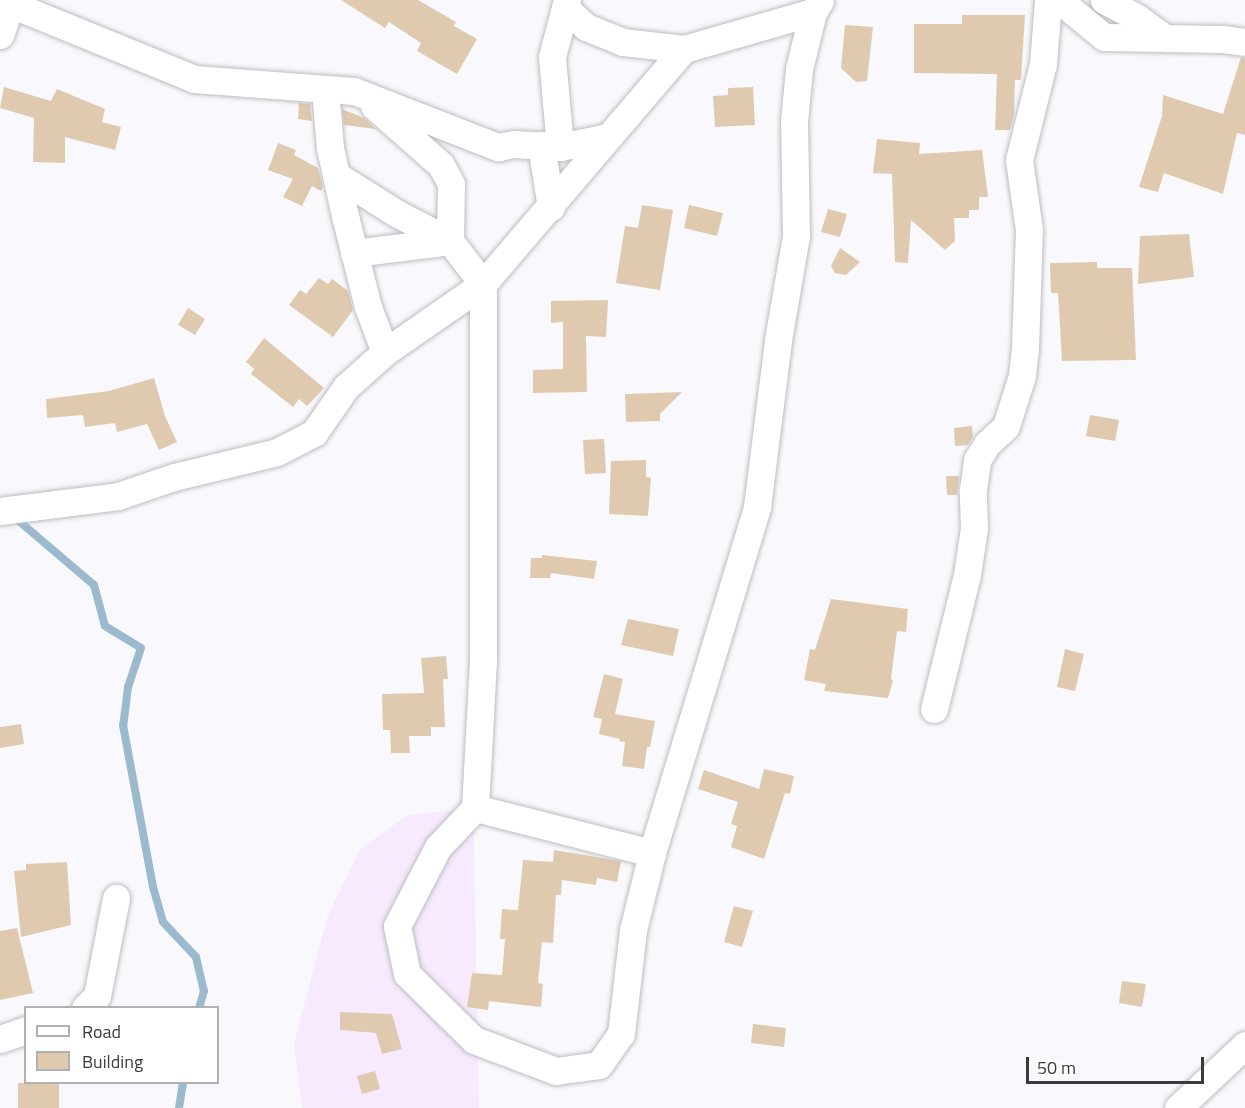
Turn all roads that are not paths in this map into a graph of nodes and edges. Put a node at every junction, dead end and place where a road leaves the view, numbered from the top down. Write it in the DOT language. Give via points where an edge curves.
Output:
graph roads {
  1 [pos="1048,0"];
  2 [pos="1059,0"];
  3 [pos="1104,0"];
  4 [pos="11,1"];
  5 [pos="566,4"];
  6 [pos="817,6"];
  7 [pos="0,34"];
  8 [pos="1165,38"];
  9 [pos="1245,42"];
  10 [pos="684,49"];
  11 [pos="325,89"];
  12 [pos="354,90"];
  13 [pos="608,137"];
  14 [pos="560,147"];
  15 [pos="336,175"];
  16 [pos="550,207"];
  17 [pos="450,241"];
  18 [pos="354,253"];
  19 [pos="483,284"];
  20 [pos="385,352"];
  21 [pos="2,504"];
  22 [pos="934,709"];
  23 [pos="476,808"];
  24 [pos="652,853"];
  25 [pos="116,897"];
  26 [pos="87,1006"];
  27 [pos="24,1031"];
  28 [pos="0,1039"];
  29 [pos="1245,1045"];
  30 [pos="1178,1108"];
  1 -- 22 [label="street" via="1043,64 1019,160 1029,230 1022,376 1006,426 977,460 967,574"];
  2 -- 8 [label="street" via="1104,38"];
  3 -- 8 [label="street"];
  4 -- 7 [label="street"];
  4 -- 11 [label="street" via="194,79"];
  5 -- 10 [label="street" via="586,27 623,42"];
  5 -- 14 [label="street" via="552,57"];
  6 -- 10 [label="street"];
  6 -- 24 [label="street" via="799,69 794,121 796,236 778,340 757,507"];
  8 -- 9 [label="street"];
  10 -- 13 [label="street"];
  11 -- 12 [label="street"];
  11 -- 15 [label="street"];
  12 -- 14 [label="street" via="498,147"];
  12 -- 17 [label="street" via="441,165 451,184"];
  13 -- 14 [label="street"];
  13 -- 16 [label="street"];
  14 -- 16 [label="street" via="541,145"];
  15 -- 17 [label="street"];
  15 -- 18 [label="street"];
  16 -- 19 [label="street"];
  17 -- 18 [label="street"];
  17 -- 19 [label="street"];
  18 -- 20 [label="street"];
  19 -- 20 [label="street"];
  19 -- 23 [label="street" via="483,660"];
  20 -- 21 [label="street" via="346,387 314,433 277,452 174,477 118,496"];
  23 -- 24 [label="street"];
  23 -- 24 [label="street" via="438,847 397,926 407,974 474,1040 556,1071 599,1065 621,1034 633,930"];
  25 -- 26 [label="street" via="97,996"];
  27 -- 28 [label="street"];
  29 -- 30 [label="street"];
}
